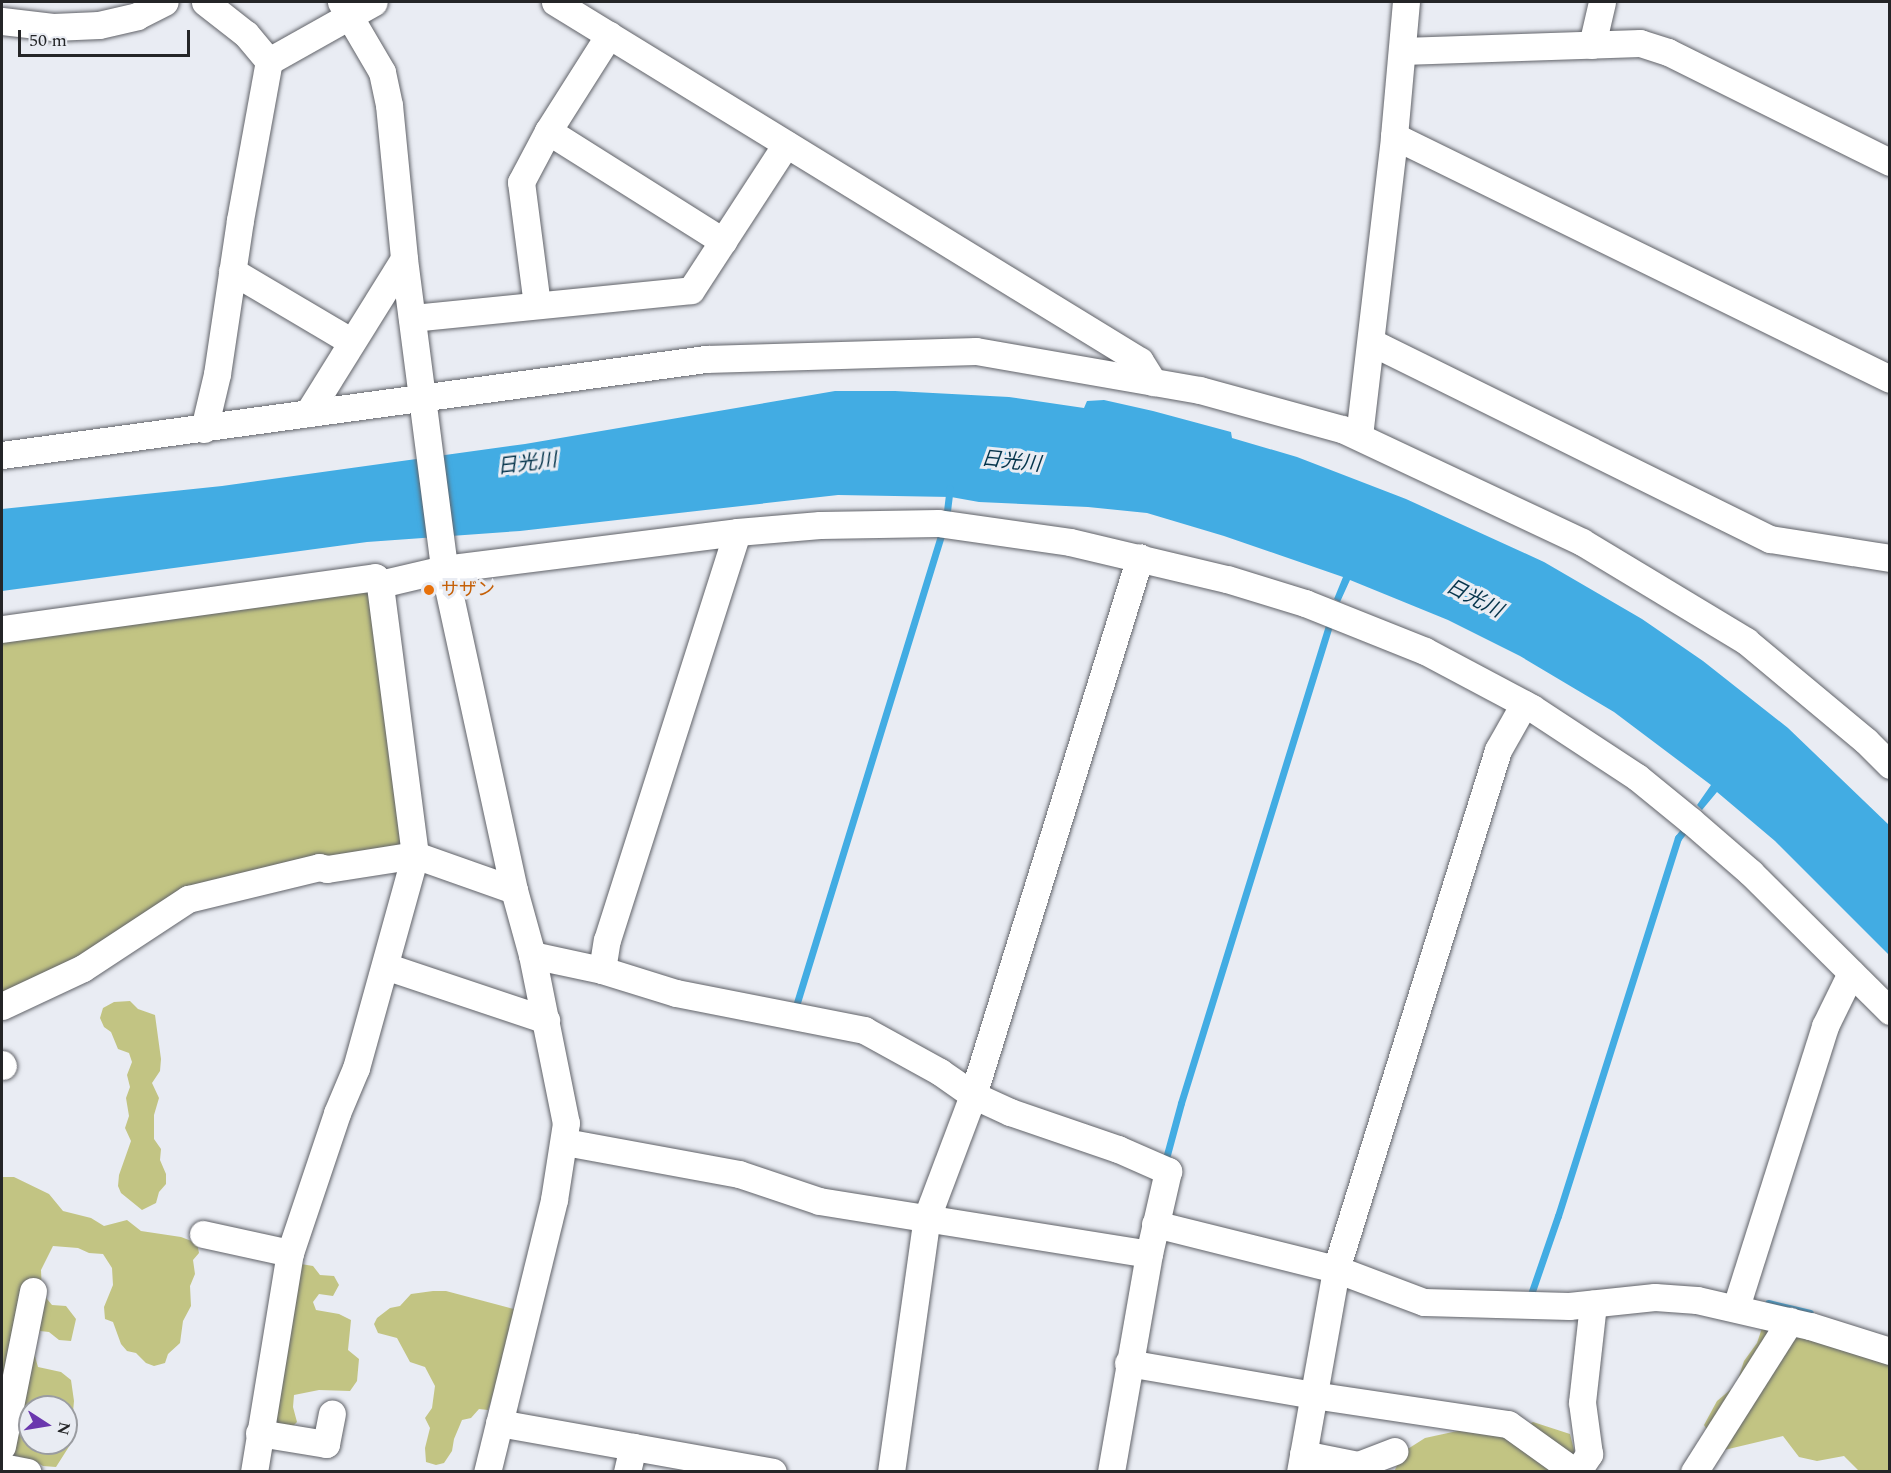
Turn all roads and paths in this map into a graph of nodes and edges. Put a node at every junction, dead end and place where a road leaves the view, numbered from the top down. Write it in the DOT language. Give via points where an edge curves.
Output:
graph roads {
  1 [pos="165,2"];
  2 [pos="205,2"];
  3 [pos="374,2"];
  4 [pos="555,2"];
  5 [pos="1406,2"];
  6 [pos="1602,2"];
  7 [pos="346,9"];
  8 [pos="2,21"];
  9 [pos="609,35"];
  10 [pos="1592,45"];
  11 [pos="1402,51"];
  12 [pos="269,61"];
  13 [pos="548,131"];
  14 [pos="1394,136"];
  15 [pos="786,144"];
  16 [pos="1890,162"];
  17 [pos="723,241"];
  18 [pos="404,259"];
  19 [pos="232,271"];
  20 [pos="537,305"];
  21 [pos="412,318"];
  22 [pos="352,342"];
  23 [pos="1371,342"];
  24 [pos="1890,379"];
  25 [pos="1153,382"];
  26 [pos="422,398"];
  27 [pos="308,413"];
  28 [pos="204,429"];
  29 [pos="1359,436"];
  30 [pos="2,455"];
  31 [pos="737,532"];
  32 [pos="1140,558"];
  33 [pos="1890,558"];
  34 [pos="444,569"];
  35 [pos="380,584"];
  36 [pos="2,629"];
  37 [pos="1524,704"];
  38 [pos="1890,765"];
  39 [pos="416,855"];
  40 [pos="514,890"];
  41 [pos="532,956"];
  42 [pos="385,966"];
  43 [pos="602,970"];
  44 [pos="1851,973"];
  45 [pos="2,1006"];
  46 [pos="1890,1011"];
  47 [pos="546,1020"];
  48 [pos="974,1095"];
  49 [pos="565,1142"];
  50 [pos="927,1217"];
  51 [pos="1155,1224"];
  52 [pos="203,1234"];
  53 [pos="290,1253"];
  54 [pos="1149,1254"];
  55 [pos="1336,1269"];
  56 [pos="33,1291"];
  57 [pos="1593,1304"];
  58 [pos="1736,1307"];
  59 [pos="1790,1321"];
  60 [pos="1890,1351"];
  61 [pos="1128,1363"];
  62 [pos="1313,1395"];
  63 [pos="332,1414"];
  64 [pos="499,1424"];
  65 [pos="259,1433"];
  66 [pos="2,1446"];
  67 [pos="1394,1451"];
  68 [pos="630,1459"];
  69 [pos="1302,1463"];
  70 [pos="2,1467"];
  71 [pos="28,1472"];
  72 [pos="254,1472"];
  73 [pos="487,1472"];
  74 [pos="773,1472"];
  75 [pos="891,1472"];
  76 [pos="1111,1472"];
  77 [pos="1576,1472"];
  78 [pos="1694,1472"];
  1 -- 8 [label="street" via="137,16 99,25 53,27"];
  2 -- 12 [label="street" via="246,33"];
  3 -- 7 [label="street"];
  4 -- 9 [label="street"];
  5 -- 11 [label="street"];
  6 -- 10 [label="street"];
  7 -- 12 [label="street"];
  7 -- 18 [label="street" via="382,72 389,105"];
  9 -- 13 [label="street"];
  9 -- 15 [label="street"];
  10 -- 11 [label="street"];
  10 -- 16 [label="street" via="1640,43 1668,52"];
  11 -- 14 [label="street"];
  12 -- 19 [label="street"];
  13 -- 17 [label="street"];
  13 -- 20 [label="street" via="521,182"];
  14 -- 23 [label="street"];
  14 -- 24 [label="street"];
  15 -- 17 [label="street"];
  15 -- 25 [label="street" via="1140,361"];
  17 -- 20 [label="street" via="691,290"];
  18 -- 21 [label="street"];
  18 -- 22 [label="street"];
  19 -- 22 [label="street"];
  19 -- 28 [label="street"];
  20 -- 21 [label="street"];
  21 -- 26 [label="street"];
  22 -- 27 [label="street"];
  23 -- 29 [label="street"];
  23 -- 33 [label="street" via="1770,539"];
  25 -- 26 [label="street" via="976,351 706,358"];
  25 -- 29 [label="street" via="1200,390"];
  26 -- 27 [label="street"];
  26 -- 34 [label="street"];
  27 -- 28 [label="street"];
  28 -- 30 [label="street"];
  29 -- 38 [label="street" via="1582,542 1746,641"];
  31 -- 32 [label="street" via="820,525 938,523 1004,530"];
  31 -- 34 [label="street"];
  31 -- 43 [label="street" via="607,940"];
  32 -- 37 [label="street" via="1305,603 1425,651"];
  32 -- 48 [label="street"];
  34 -- 35 [label="street"];
  34 -- 40 [label="street"];
  35 -- 36 [label="street" via="375,578"];
  35 -- 39 [label="street"];
  37 -- 44 [label="street" via="1637,777 1751,873"];
  37 -- 55 [label="street" via="1498,750"];
  39 -- 40 [label="street"];
  39 -- 42 [label="street"];
  39 -- 45 [label="street" via="319,867 188,899 82,968"];
  40 -- 41 [label="street"];
  41 -- 43 [label="street"];
  41 -- 47 [label="street"];
  42 -- 47 [label="street"];
  42 -- 53 [label="street" via="356,1068"];
  43 -- 48 [label="street" via="676,993 864,1030"];
  44 -- 46 [label="street"];
  44 -- 58 [label="street" via="1825,1026"];
  47 -- 49 [label="street" via="566,1123"];
  48 -- 50 [label="street"];
  48 -- 51 [label="street" via="1168,1171"];
  49 -- 50 [label="street" via="739,1174 819,1201"];
  49 -- 64 [label="street"];
  50 -- 54 [label="street"];
  50 -- 75 [label="street"];
  51 -- 54 [label="street"];
  51 -- 55 [label="street"];
  52 -- 53 [label="street"];
  53 -- 65 [label="street"];
  54 -- 61 [label="street"];
  55 -- 57 [label="street" via="1424,1302 1491,1306"];
  55 -- 62 [label="street"];
  56 -- 66 [label="street"];
  57 -- 58 [label="street" via="1655,1297"];
  57 -- 77 [label="street" via="1582,1402 1589,1454"];
  58 -- 59 [label="street"];
  59 -- 60 [label="street"];
  59 -- 78 [label="street"];
  61 -- 62 [label="street"];
  61 -- 76 [label="street"];
  62 -- 69 [label="street"];
  62 -- 77 [label="street" via="1508,1424"];
  63 -- 65 [label="street" via="326,1444"];
  64 -- 68 [label="street"];
  64 -- 73 [label="street"];
  65 -- 72 [label="street" via="261,1444"];
  67 -- 69 [label="street" via="1358,1466"];
  68 -- 74 [label="street"];
  70 -- 71 [label="street"];
}
